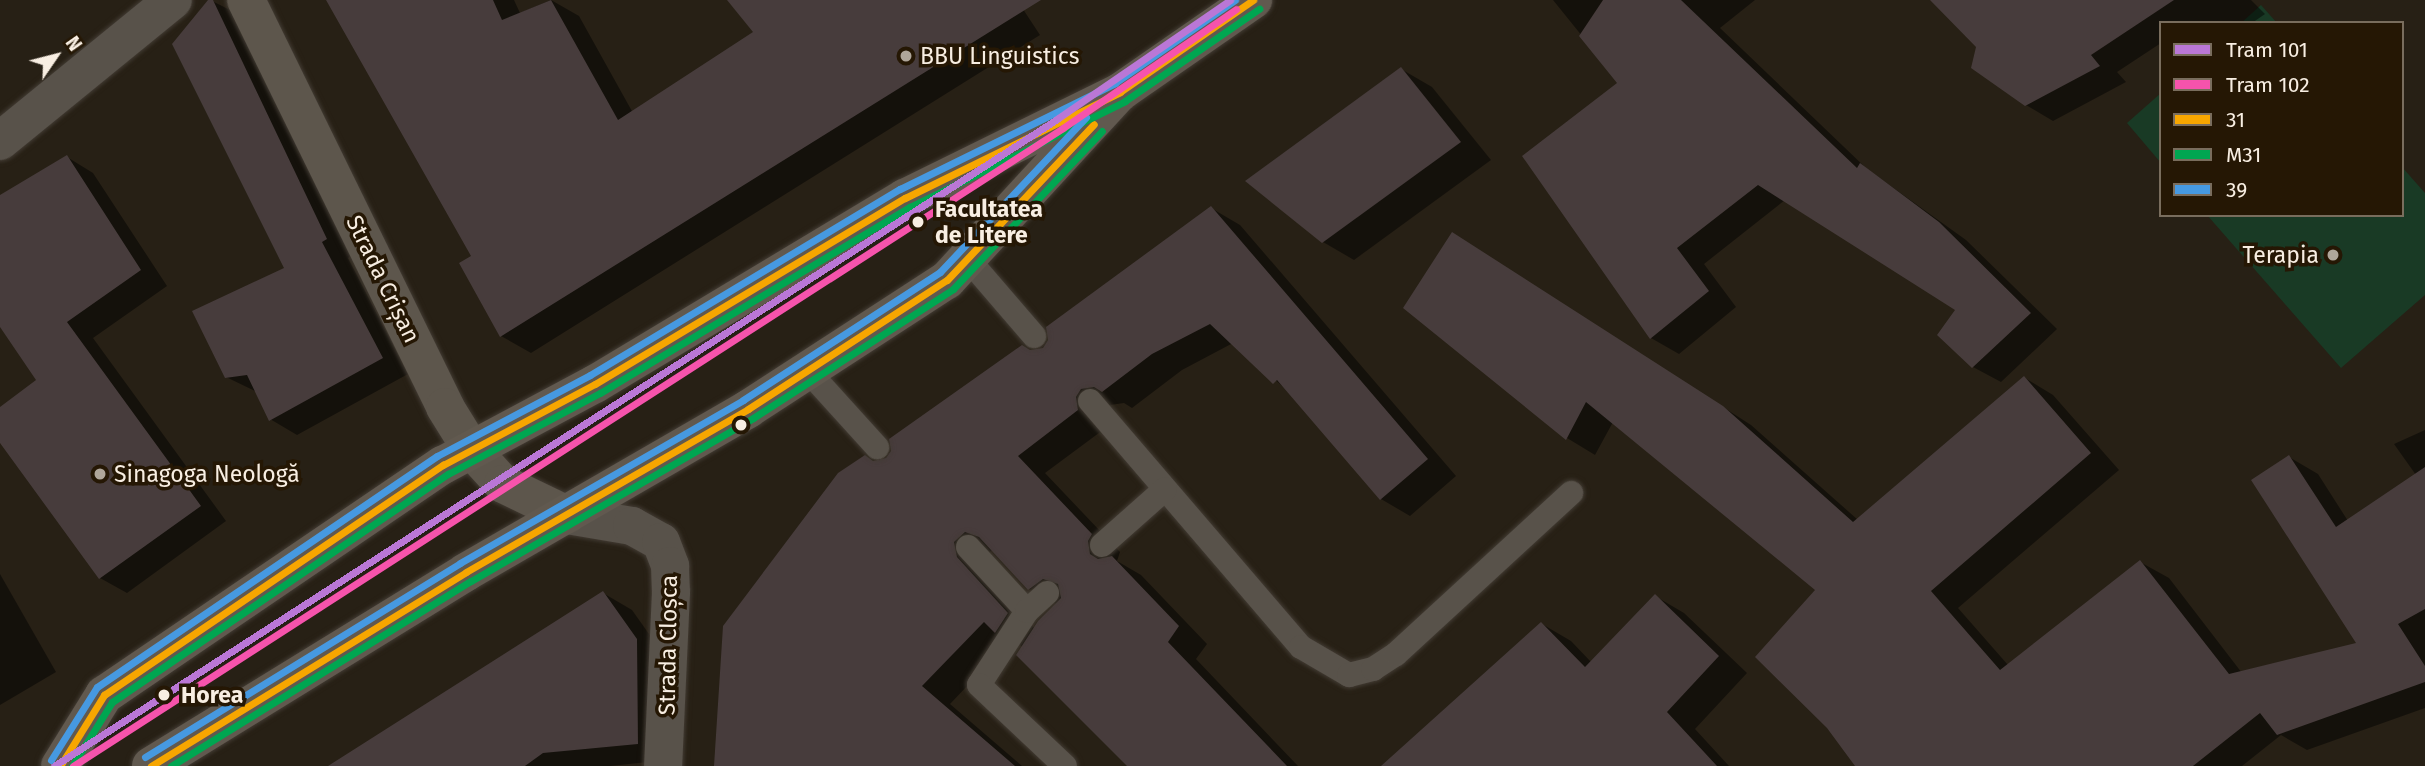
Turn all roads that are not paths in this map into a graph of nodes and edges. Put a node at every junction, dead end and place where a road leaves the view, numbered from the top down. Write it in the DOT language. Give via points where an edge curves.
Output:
graph roads {
  1 [pos="173,0"];
  2 [pos="246,0"];
  3 [pos="1253,0"];
  4 [pos="1120,92"];
  5 [pos="0,141"];
  6 [pos="967,258"];
  7 [pos="1034,336"];
  8 [pos="808,371"];
  9 [pos="1090,401"];
  10 [pos="877,447"];
  11 [pos="471,449"];
  12 [pos="1166,489"];
  13 [pos="1571,494"];
  14 [pos="567,515"];
  15 [pos="1102,545"];
  16 [pos="968,547"];
  17 [pos="1047,593"];
  18 [pos="1027,611"];
  19 [pos="60,766"];
  20 [pos="151,766"];
  21 [pos="663,766"];
  22 [pos="1065,766"];
  1 -- 5 [label="street"];
  2 -- 11 [label="street, Strada Crișan" via="445,407"];
  3 -- 4 [label="main road"];
  4 -- 6 [label="main road"];
  4 -- 11 [label="main road" via="905,198 595,384"];
  6 -- 7 [label="lane"];
  6 -- 8 [label="main road" via="947,280"];
  8 -- 10 [label="lane"];
  8 -- 14 [label="main road"];
  9 -- 12 [label="lane"];
  11 -- 14 [label="street, Strada Crișan" via="503,484"];
  11 -- 19 [label="main road" via="104,695"];
  12 -- 13 [label="lane" via="1301,647 1349,674 1373,668 1395,654"];
  12 -- 15 [label="lane"];
  14 -- 20 [label="main road"];
  14 -- 21 [label="street, Strada Cloșca" via="632,526 661,542 670,566 671,592"];
  16 -- 18 [label="lane"];
  17 -- 18 [label="lane"];
  18 -- 22 [label="lane" via="979,685"];
}
